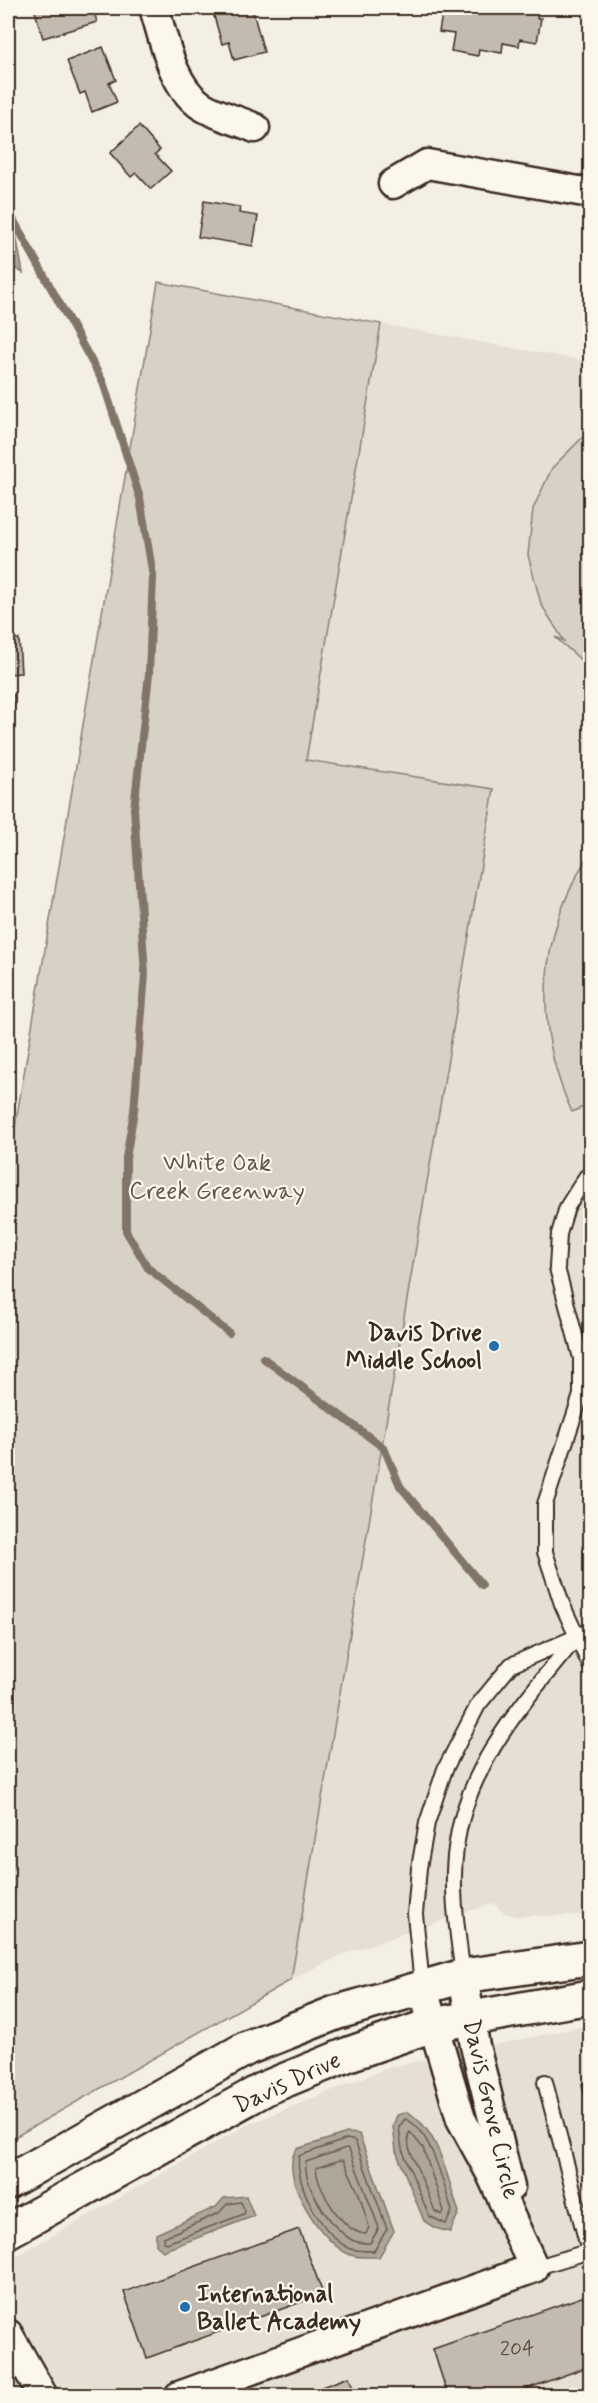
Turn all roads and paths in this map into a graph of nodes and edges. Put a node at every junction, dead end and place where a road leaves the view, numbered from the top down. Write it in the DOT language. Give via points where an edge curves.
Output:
graph roads {
  1 [pos="154,8"];
  2 [pos="255,128"];
  3 [pos="393,184"];
  4 [pos="591,193"];
  5 [pos="591,1174"];
  6 [pos="591,1631"];
  7 [pos="577,1637"];
  8 [pos="591,1665"];
  9 [pos="591,1958"];
  10 [pos="463,1976"];
  11 [pos="422,1986"];
  12 [pos="591,1997"];
  13 [pos="469,2019"];
  14 [pos="432,2025"];
  15 [pos="545,2082"];
  16 [pos="8,2182"];
  17 [pos="8,2230"];
  18 [pos="524,2242"];
  19 [pos="590,2251"];
  20 [pos="534,2268"];
  21 [pos="8,2336"];
  22 [pos="43,2396"];
  23 [pos="179,2396"];
  1 -- 2 [label="street" via="172,63 199,104"];
  3 -- 4 [label="street" via="427,164"];
  5 -- 7 [label="lane" via="567,1207 559,1234 557,1268 581,1358 581,1395 545,1504 545,1552"];
  6 -- 7 [label="lane"];
  7 -- 8 [label="lane"];
  7 -- 10 [label="lane" via="505,1728 473,1785 456,1848 455,1902"];
  7 -- 11 [label="lane" via="511,1665 478,1705 445,1769 427,1823 419,1868 415,1914"];
  9 -- 10 [label="main road, Davis Drive"];
  10 -- 11 [label="main road, Davis Drive"];
  10 -- 13 [label="street, Davis Grove Circle"];
  11 -- 14 [label="street, Davis Grove Circle"];
  11 -- 16 [label="main road, Davis Drive" via="335,2013 247,2048"];
  12 -- 13 [label="main road, Davis Drive"];
  13 -- 14 [label="main road, Davis Drive"];
  13 -- 18 [label="street, Davis Grove Circle"];
  14 -- 17 [label="main road, Davis Drive" via="266,2088"];
  14 -- 18 [label="street, Davis Grove Circle" via="461,2119"];
  15 -- 19 [label="lane"];
  18 -- 20 [label="street, Davis Grove Circle"];
  19 -- 20 [label="lane"];
  20 -- 23 [label="street"];
  21 -- 22 [label="street"];
}
